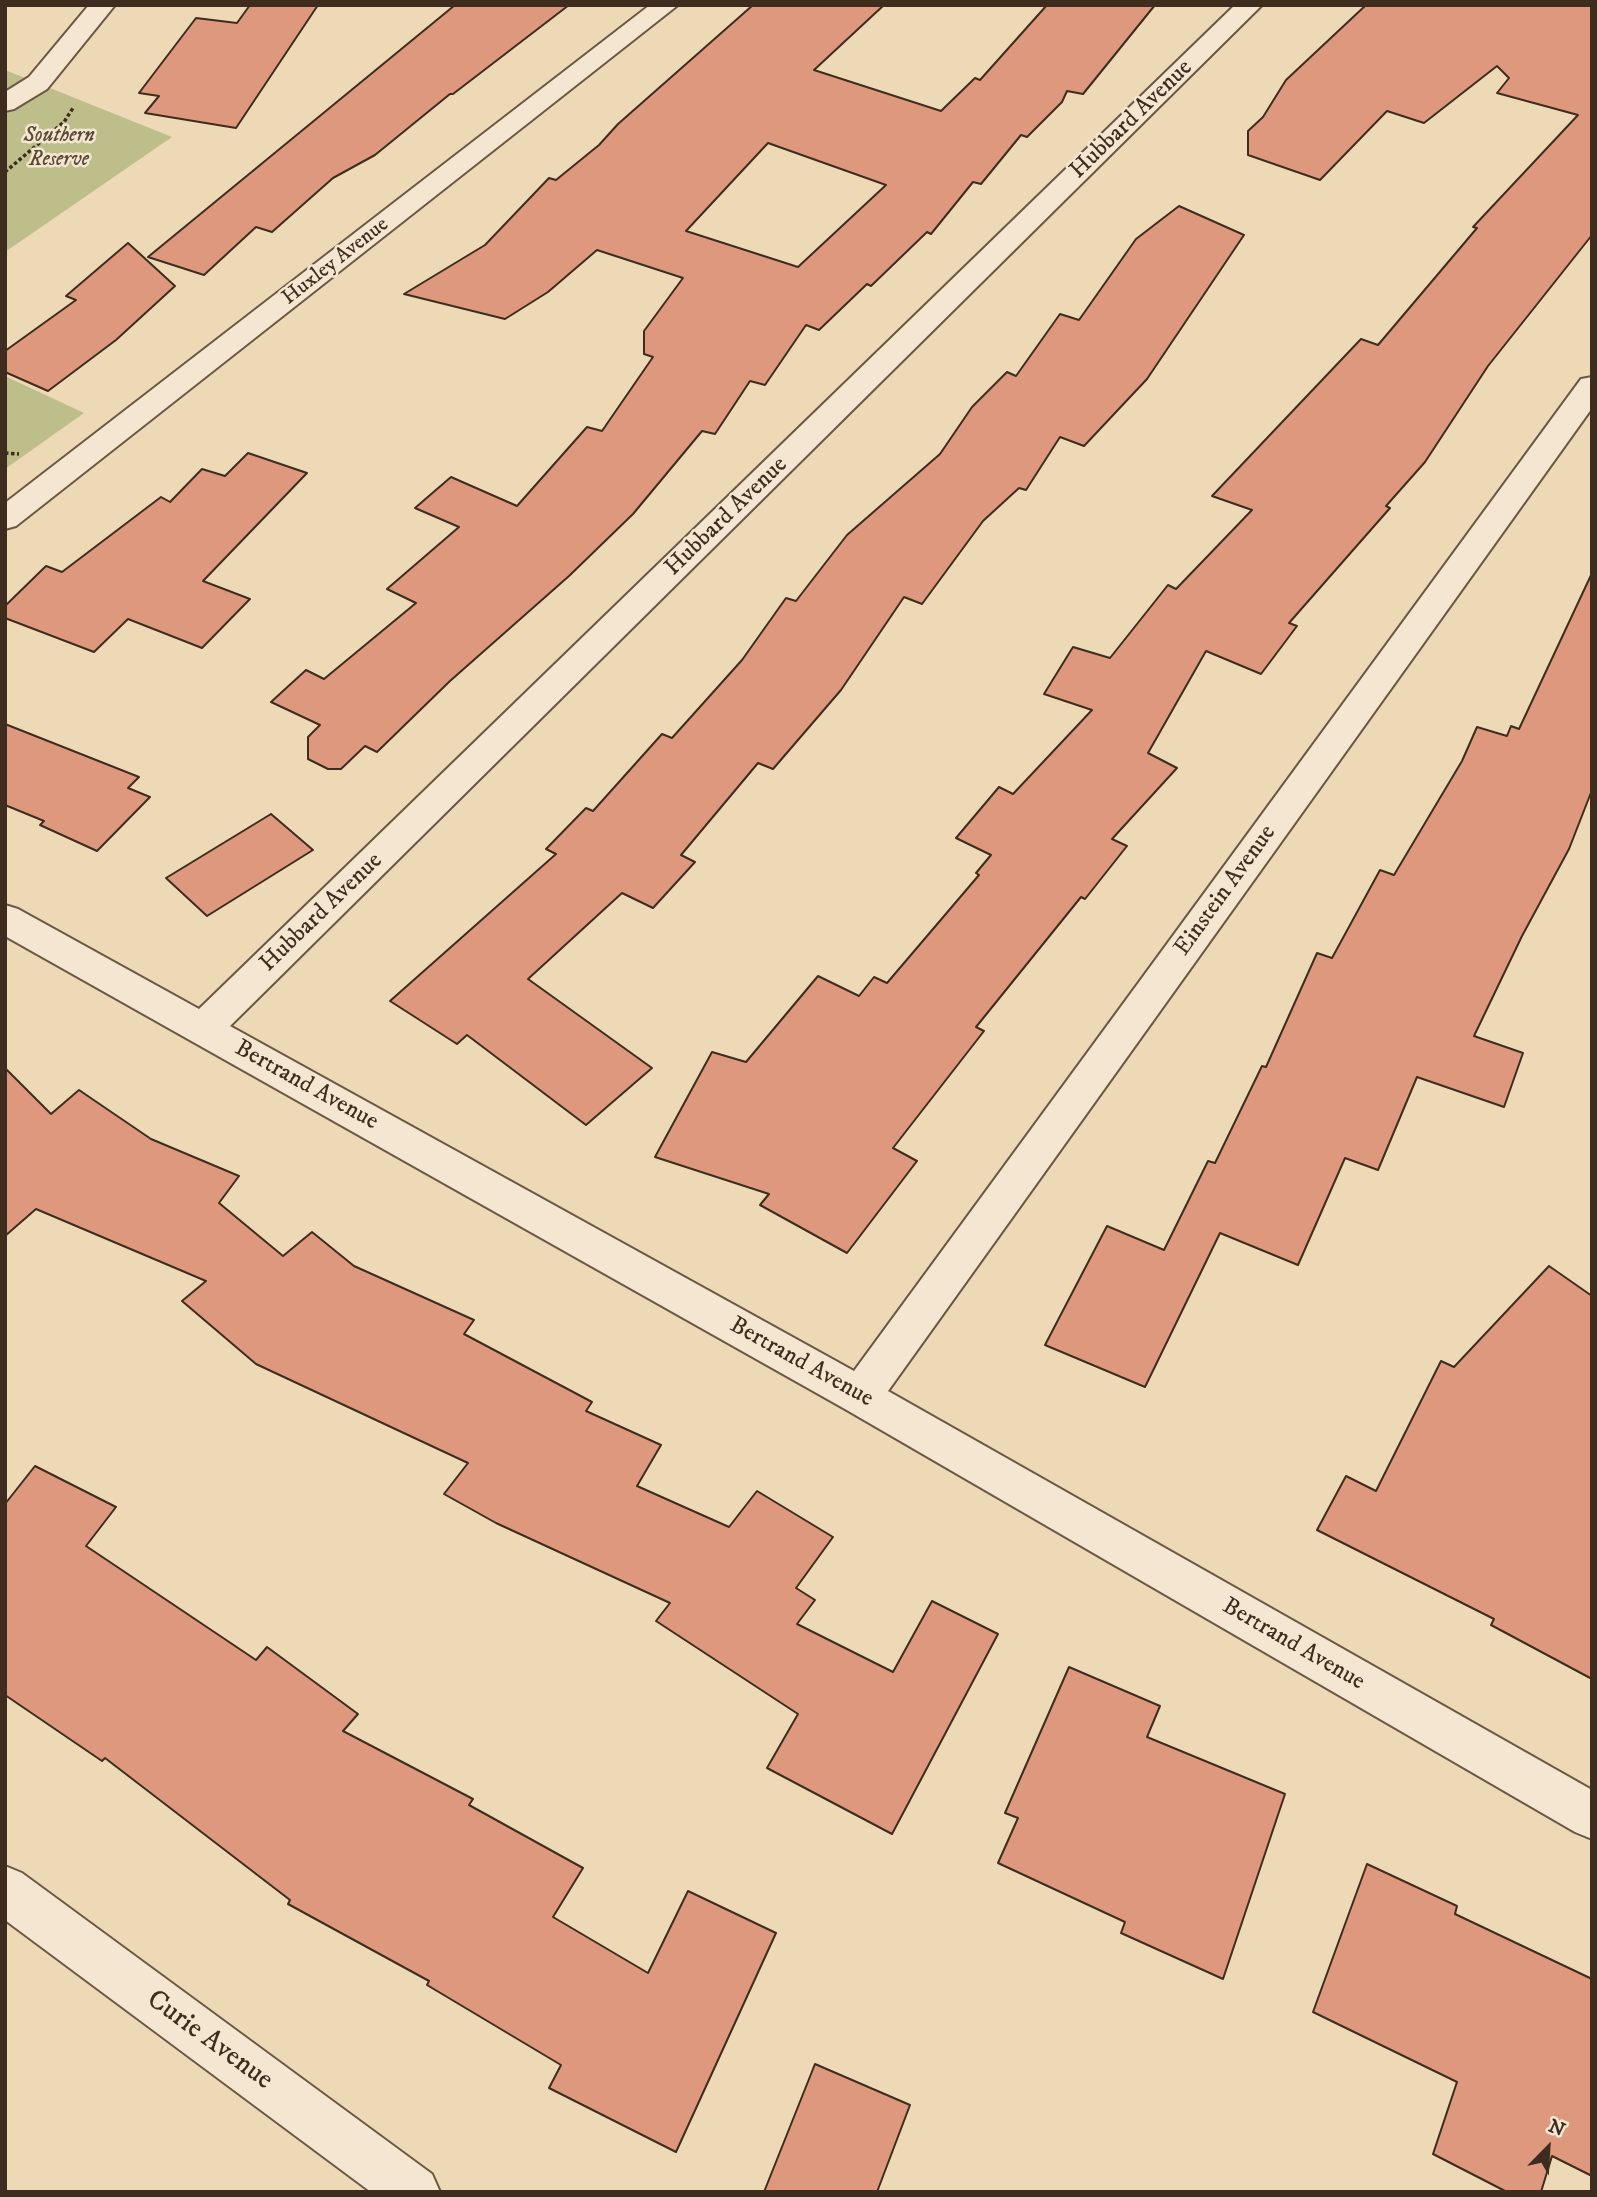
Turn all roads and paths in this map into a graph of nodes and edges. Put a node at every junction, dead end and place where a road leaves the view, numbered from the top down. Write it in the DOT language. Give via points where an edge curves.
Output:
graph roads {
  1 [pos="103,5"];
  2 [pos="666,5"];
  3 [pos="1250,5"];
  4 [pos="5,103"];
  5 [pos="1592,386"];
  6 [pos="5,519"];
  7 [pos="5,919"];
  8 [pos="204,1028"];
  9 [pos="860,1396"];
  10 [pos="1592,1816"];
  11 [pos="5,1890"];
  12 [pos="414,2192"];
  1 -- 4 [label="street" via="38,83"];
  2 -- 6 [label="street, Huxley Avenue"];
  3 -- 8 [label="street, Hubbard Avenue"];
  5 -- 9 [label="street, Einstein Avenue"];
  7 -- 8 [label="street, Bertrand Avenue"];
  8 -- 9 [label="street, Bertrand Avenue"];
  9 -- 10 [label="street, Bertrand Avenue"];
  11 -- 12 [label="street, Curie Avenue"];
}
